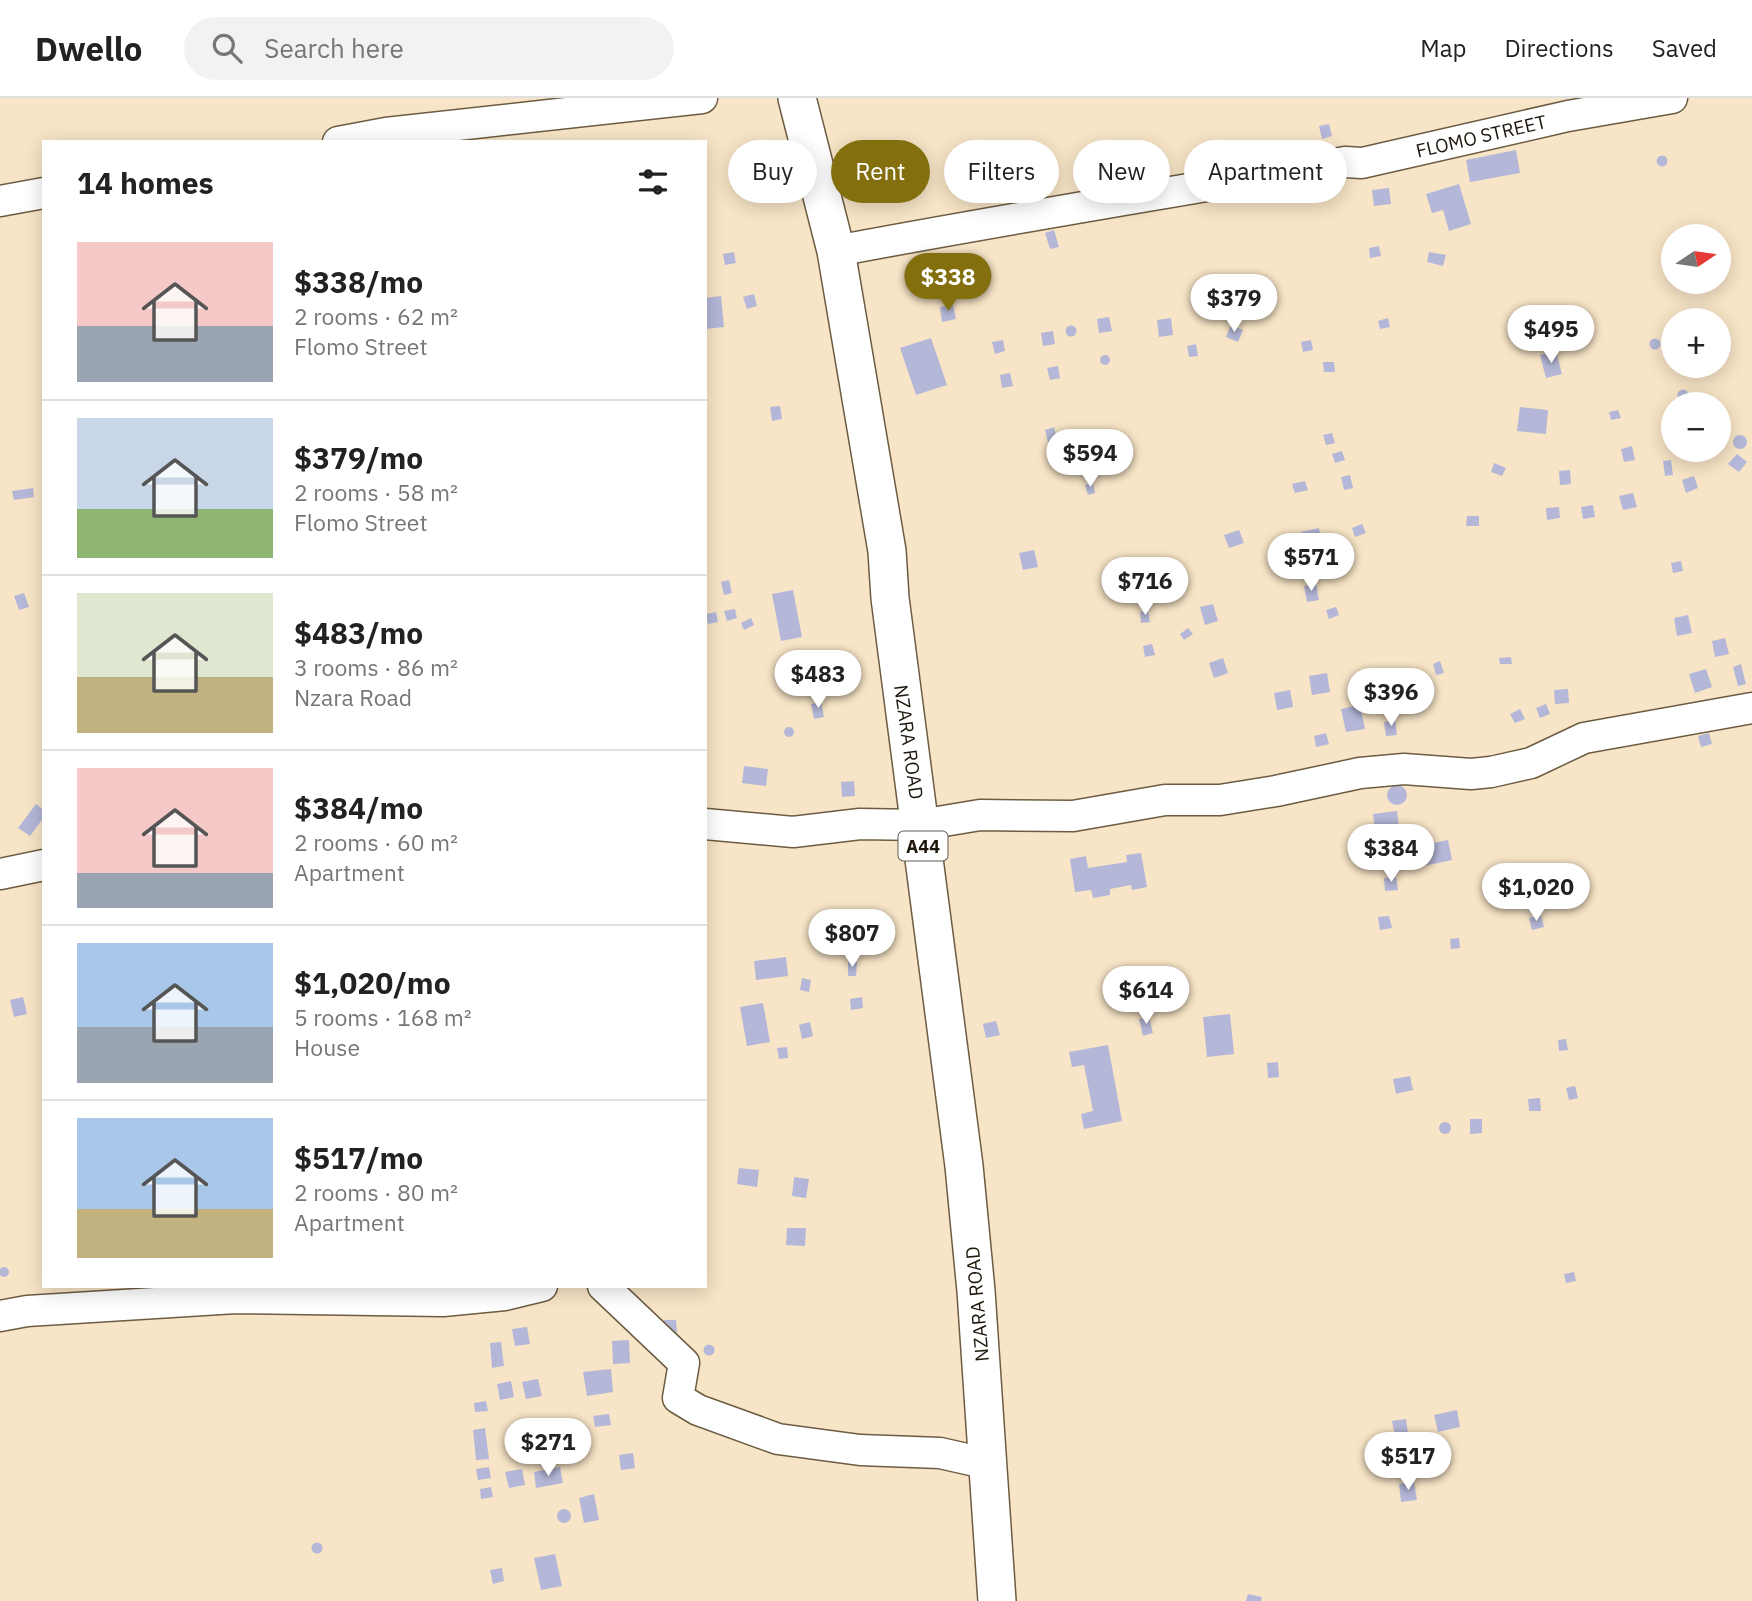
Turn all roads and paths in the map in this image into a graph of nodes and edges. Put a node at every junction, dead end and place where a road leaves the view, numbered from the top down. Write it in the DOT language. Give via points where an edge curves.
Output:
graph roads {
  1 [pos="702,98"];
  2 [pos="797,98"];
  3 [pos="1672,98"];
  4 [pos="349,140"];
  5 [pos="42,193"];
  6 [pos="0,201"];
  7 [pos="836,251"];
  8 [pos="1752,708"];
  9 [pos="707,824"];
  10 [pos="920,825"];
  11 [pos="42,865"];
  12 [pos="0,874"];
  13 [pos="534,1288"];
  14 [pos="605,1288"];
  15 [pos="0,1316"];
  16 [pos="989,1464"];
  17 [pos="997,1601"];
  1 -- 4 [label="street"];
  2 -- 7 [label="main road, NZARA ROAD / A44"];
  3 -- 7 [label="street, FLOMO STREET" via="1568,116 1362,163 1345,162 986,222"];
  5 -- 6 [label="street"];
  7 -- 10 [label="main road, NZARA ROAD / A44" via="887,551"];
  8 -- 10 [label="street" via="1584,738 1531,763 1491,772 1404,769 1360,773 1220,800 1165,800 1073,816 980,815"];
  9 -- 10 [label="street" via="793,832 860,824"];
  10 -- 16 [label="main road, NZARA ROAD / A44" via="964,1166"];
  11 -- 12 [label="street"];
  13 -- 15 [label="street" via="443,1301 236,1298"];
  14 -- 16 [label="street" via="684,1363 678,1398 698,1410 779,1439 860,1450 940,1452"];
  16 -- 17 [label="main road, NZARA ROAD / A44"];
}
